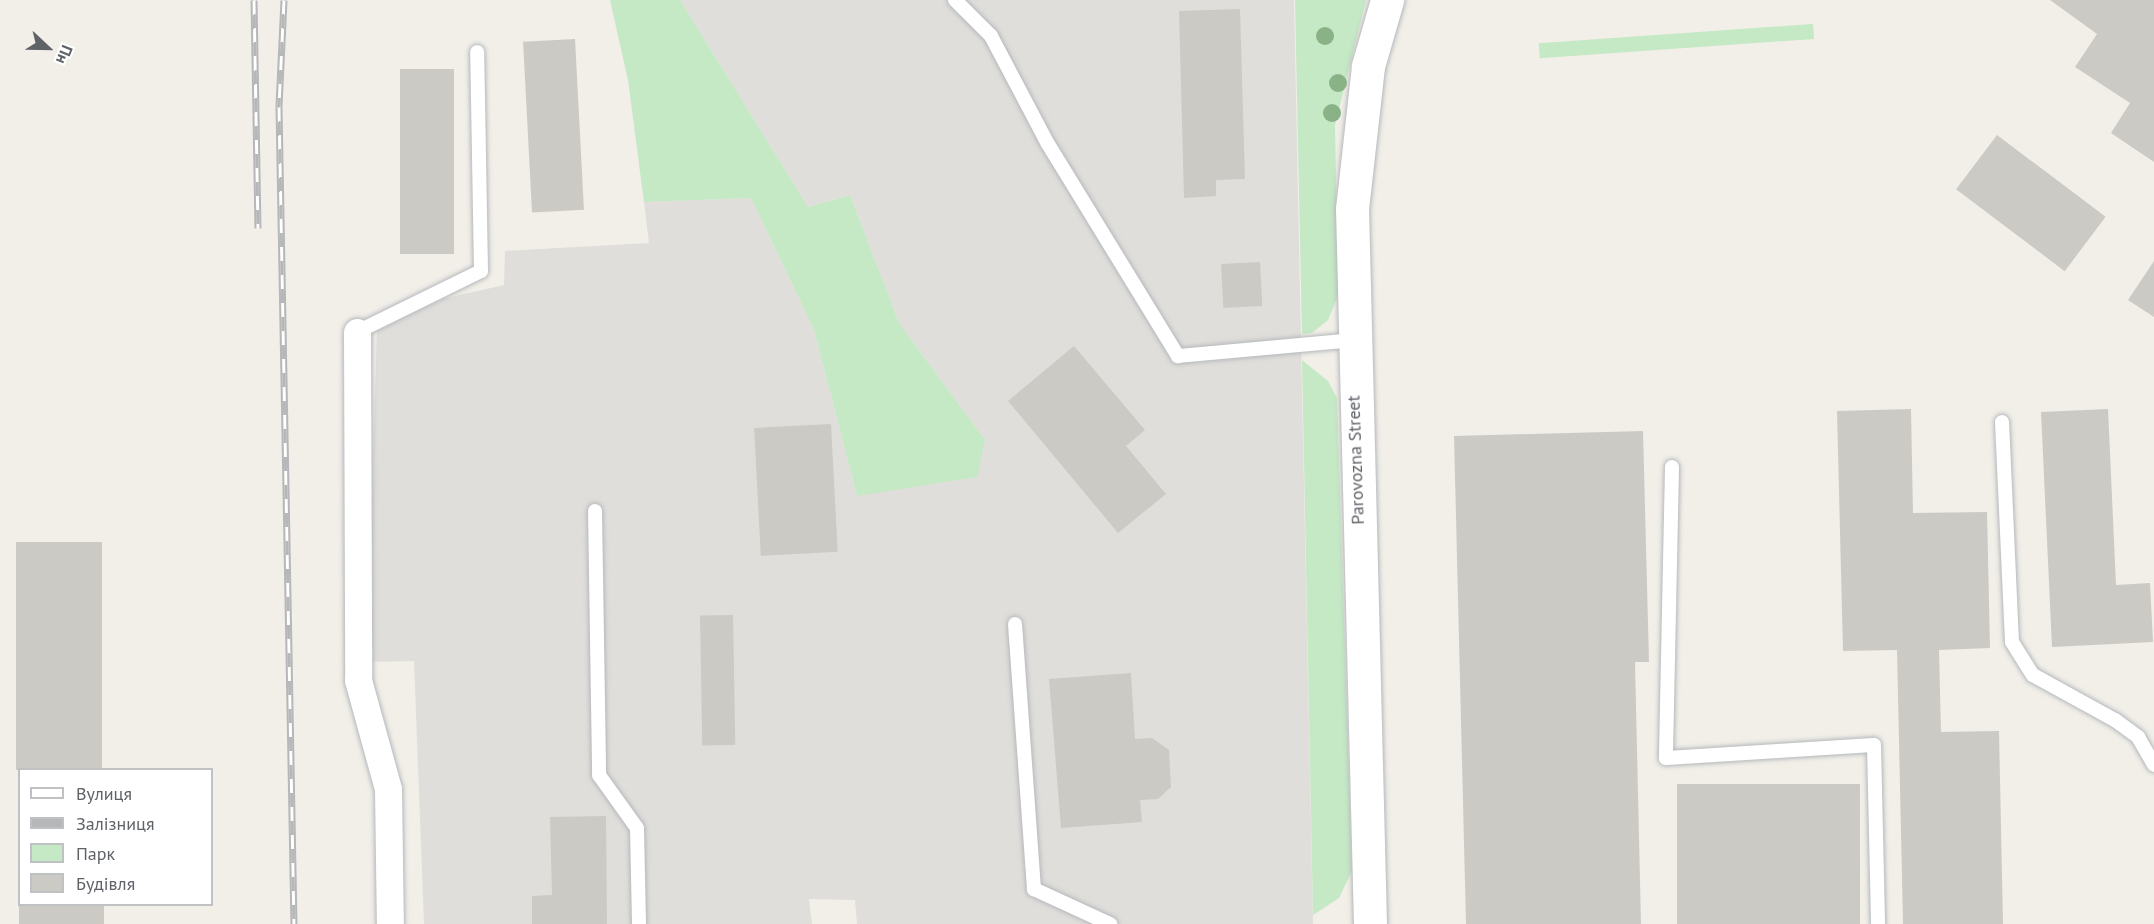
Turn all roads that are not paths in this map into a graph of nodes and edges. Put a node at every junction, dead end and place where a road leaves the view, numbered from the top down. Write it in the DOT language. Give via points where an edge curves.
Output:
graph roads {
  1 [pos="955,0"];
  2 [pos="1387,0"];
  3 [pos="477,52"];
  4 [pos="357,332"];
  5 [pos="1353,340"];
  6 [pos="2002,422"];
  7 [pos="1672,467"];
  8 [pos="595,511"];
  9 [pos="1015,624"];
  10 [pos="2154,765"];
  11 [pos="390,924"];
  12 [pos="639,924"];
  13 [pos="1110,924"];
  14 [pos="1370,924"];
  15 [pos="1878,924"];
  1 -- 5 [label="lane" via="991,36 1048,144 1178,356"];
  2 -- 5 [label="main road, Parovozna Street" via="1368,66 1352,209"];
  3 -- 4 [label="lane" via="481,271"];
  4 -- 11 [label="street" via="358,680 388,789"];
  5 -- 14 [label="main road, Parovozna Street"];
  6 -- 10 [label="lane" via="2012,642 2033,675 2138,737"];
  7 -- 15 [label="lane" via="1666,758 1874,746"];
  8 -- 12 [label="lane" via="599,775 637,828"];
  9 -- 13 [label="lane" via="1034,889"];
}
